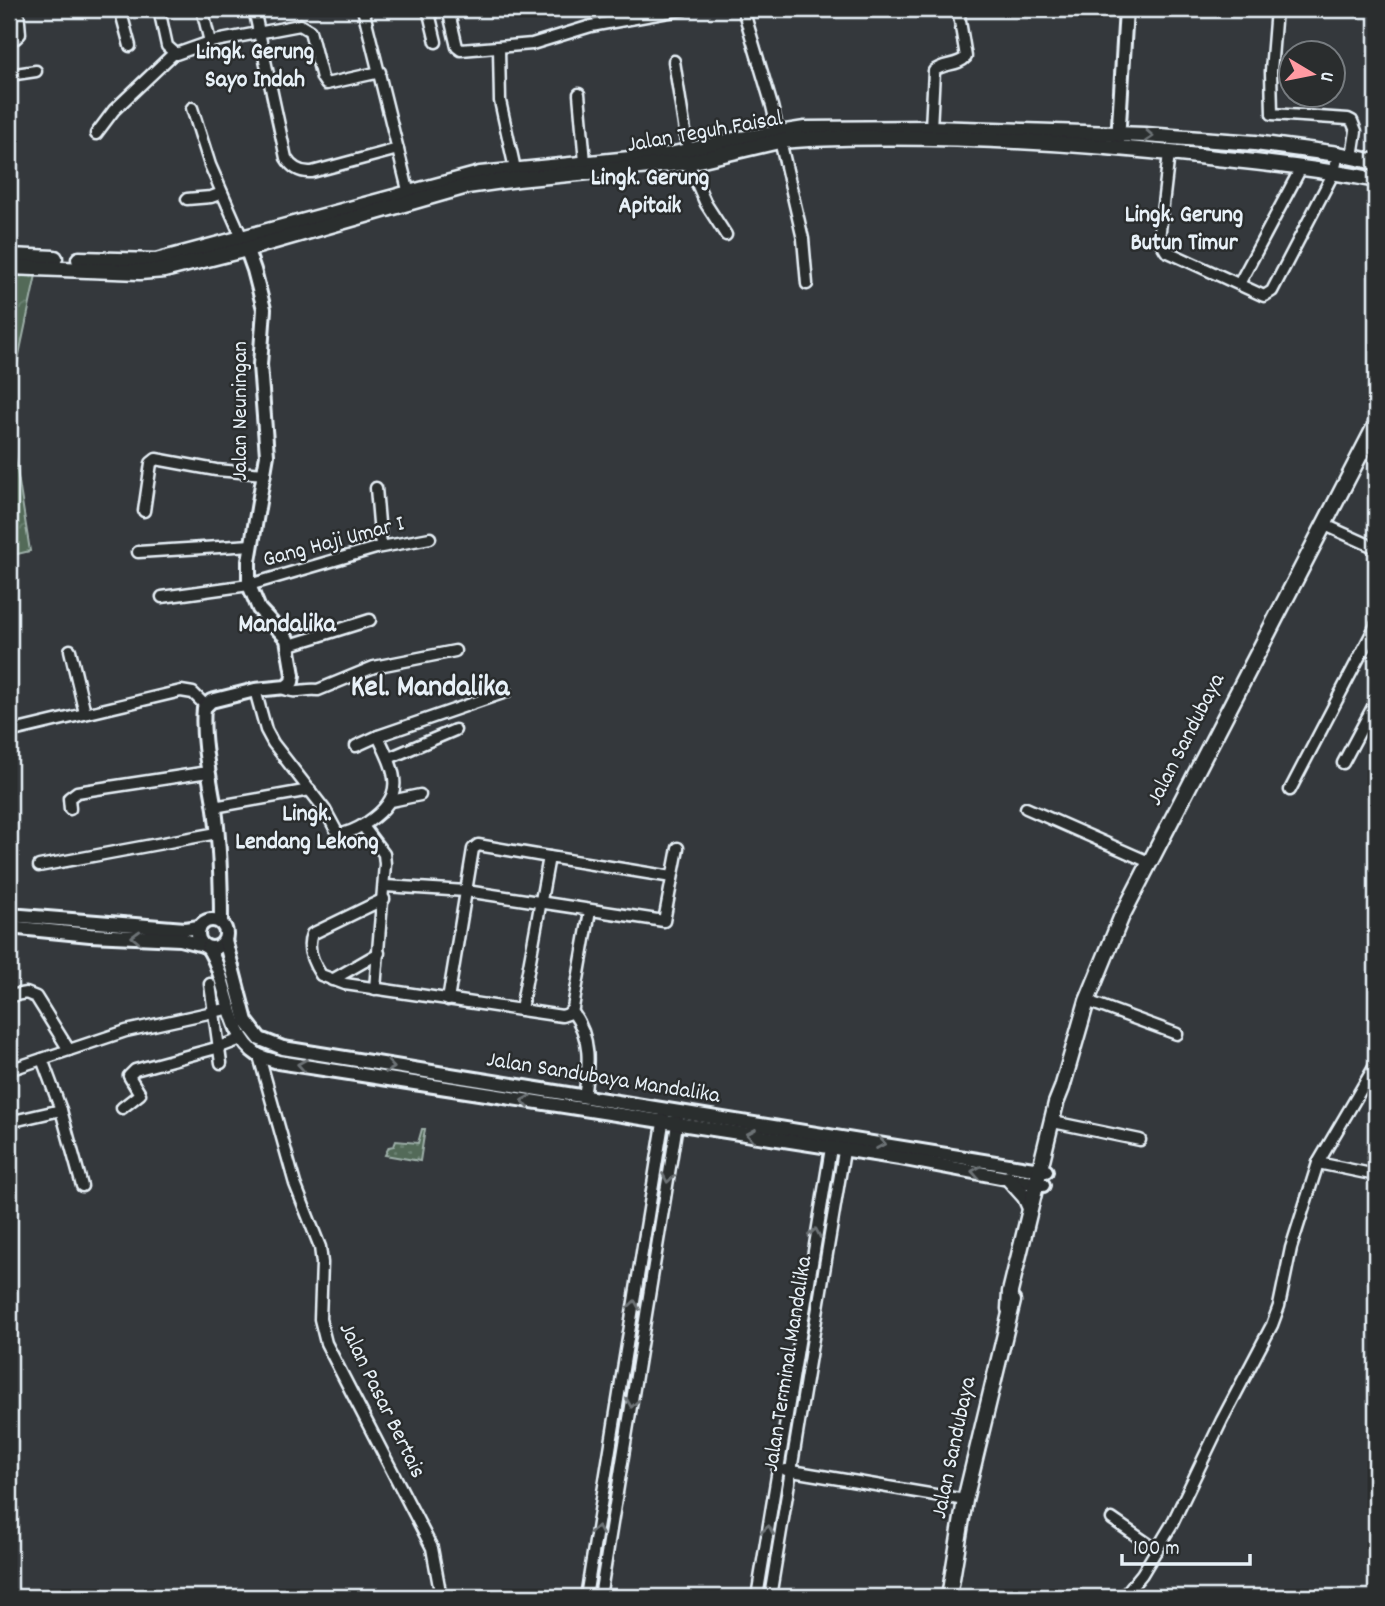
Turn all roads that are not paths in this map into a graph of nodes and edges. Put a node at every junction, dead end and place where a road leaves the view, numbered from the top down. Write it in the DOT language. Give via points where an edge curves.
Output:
graph roads {
  1 [pos="18,9"];
  2 [pos="120,9"];
  3 [pos="159,9"];
  4 [pos="202,9"];
  5 [pos="254,9"];
  6 [pos="363,9"];
  7 [pos="428,9"];
  8 [pos="448,9"];
  9 [pos="685,9"];
  10 [pos="744,9"];
  11 [pos="1126,9"];
  12 [pos="1276,9"];
  13 [pos="960,10"];
  14 [pos="260,32"];
  15 [pos="9,40"];
  16 [pos="211,42"];
  17 [pos="436,42"];
  18 [pos="130,46"];
  19 [pos="499,48"];
  20 [pos="174,53"];
  21 [pos="674,61"];
  22 [pos="36,71"];
  23 [pos="380,72"];
  24 [pos="9,75"];
  25 [pos="579,94"];
  26 [pos="192,108"];
  27 [pos="931,128"];
  28 [pos="96,134"];
  29 [pos="779,137"];
  30 [pos="1118,141"];
  31 [pos="1255,143"];
  32 [pos="398,149"];
  33 [pos="1169,153"];
  34 [pos="1345,155"];
  35 [pos="689,157"];
  36 [pos="584,162"];
  37 [pos="1251,162"];
  38 [pos="1376,162"];
  39 [pos="1301,168"];
  40 [pos="515,169"];
  41 [pos="1334,172"];
  42 [pos="1376,180"];
  43 [pos="222,193"];
  44 [pos="410,197"];
  45 [pos="187,199"];
  46 [pos="726,236"];
  47 [pos="245,244"];
  48 [pos="9,256"];
  49 [pos="9,267"];
  50 [pos="807,284"];
  51 [pos="1239,284"];
  52 [pos="1376,424"];
  53 [pos="265,474"];
  54 [pos="376,488"];
  55 [pos="144,510"];
  56 [pos="1325,525"];
  57 [pos="430,538"];
  58 [pos="252,545"];
  59 [pos="381,546"];
  60 [pos="1376,548"];
  61 [pos="138,552"];
  62 [pos="249,585"];
  63 [pos="162,597"];
  64 [pos="370,620"];
  65 [pos="1376,625"];
  66 [pos="290,645"];
  67 [pos="70,650"];
  68 [pos="455,651"];
  69 [pos="282,688"];
  70 [pos="255,690"];
  71 [pos="506,692"];
  72 [pos="1376,701"];
  73 [pos="205,705"];
  74 [pos="85,713"];
  75 [pos="456,730"];
  76 [pos="9,732"];
  77 [pos="378,736"];
  78 [pos="356,746"];
  79 [pos="388,758"];
  80 [pos="1343,763"];
  81 [pos="208,772"];
  82 [pos="310,790"];
  83 [pos="1290,790"];
  84 [pos="420,795"];
  85 [pos="391,800"];
  86 [pos="214,807"];
  87 [pos="70,808"];
  88 [pos="1026,808"];
  89 [pos="365,829"];
  90 [pos="217,833"];
  91 [pos="678,848"];
  92 [pos="549,856"];
  93 [pos="1149,862"];
  94 [pos="39,866"];
  95 [pos="672,877"];
  96 [pos="385,886"];
  97 [pos="466,891"];
  98 [pos="384,899"];
  99 [pos="540,903"];
  100 [pos="590,911"];
  101 [pos="9,915"];
  102 [pos="221,922"];
  103 [pos="9,926"];
  104 [pos="199,928"];
  105 [pos="225,940"];
  106 [pos="206,947"];
  107 [pos="379,953"];
  108 [pos="332,980"];
  109 [pos="210,984"];
  110 [pos="376,989"];
  111 [pos="9,996"];
  112 [pos="449,1000"];
  113 [pos="1087,1001"];
  114 [pos="231,1008"];
  115 [pos="521,1009"];
  116 [pos="572,1011"];
  117 [pos="210,1013"];
  118 [pos="1177,1034"];
  119 [pos="242,1039"];
  120 [pos="214,1049"];
  121 [pos="69,1050"];
  122 [pos="259,1056"];
  123 [pos="42,1059"];
  124 [pos="221,1063"];
  125 [pos="331,1064"];
  126 [pos="1376,1064"];
  127 [pos="9,1070"];
  128 [pos="442,1082"];
  129 [pos="1062,1088"];
  130 [pos="584,1097"];
  131 [pos="122,1108"];
  132 [pos="61,1110"];
  133 [pos="664,1115"];
  134 [pos="678,1117"];
  135 [pos="9,1122"];
  136 [pos="1058,1123"];
  137 [pos="1140,1140"];
  138 [pos="832,1141"];
  139 [pos="845,1144"];
  140 [pos="1318,1163"];
  141 [pos="1376,1175"];
  142 [pos="1041,1177"];
  143 [pos="1008,1178"];
  144 [pos="82,1186"];
  145 [pos="1030,1208"];
  146 [pos="1009,1309"];
  147 [pos="779,1469"];
  148 [pos="791,1471"];
  149 [pos="965,1500"];
  150 [pos="1112,1519"];
  151 [pos="1157,1550"];
  152 [pos="441,1597"];
  153 [pos="586,1597"];
  154 [pos="600,1597"];
  155 [pos="757,1597"];
  156 [pos="770,1597"];
  157 [pos="950,1597"];
  158 [pos="1123,1597"];
  1 -- 15 [label="street" via="20,34"];
  2 -- 18 [label="street"];
  3 -- 20 [label="street" via="167,46"];
  4 -- 16 [label="street"];
  5 -- 14 [label="street"];
  6 -- 23 [label="street"];
  7 -- 17 [label="street"];
  8 -- 19 [label="street" via="459,49"];
  9 -- 19 [label="street"];
  10 -- 29 [label="street"];
  11 -- 30 [label="main road"];
  12 -- 34 [label="street" via="1271,113 1352,121 1356,131"];
  13 -- 27 [label="street" via="966,58 933,71"];
  14 -- 16 [label="street"];
  14 -- 23 [label="street" via="294,25 307,28 326,84"];
  14 -- 32 [label="street" via="286,158 292,166 312,172"];
  16 -- 20 [label="street"];
  19 -- 40 [label="street" via="500,101"];
  20 -- 28 [label="street" via="114,110"];
  21 -- 35 [label="street"];
  22 -- 24 [label="street"];
  23 -- 32 [label="street"];
  25 -- 36 [label="street"];
  26 -- 43 [label="street"];
  27 -- 29 [label="highway, Jalan Teguh Faisal" via="805,129"];
  27 -- 30 [label="highway, Jalan Teguh Faisal" via="1064,131"];
  29 -- 30 [label="highway, Jalan Teguh Faisal"];
  29 -- 35 [label="highway, Jalan Teguh Faisal"];
  29 -- 50 [label="street" via="803,240"];
  30 -- 31 [label="highway, Jalan Teguh Faisal, one-way" via="1145,135"];
  30 -- 33 [label="highway, Jalan Teguh Faisal"];
  31 -- 34 [label="highway, Jalan Teguh Faisal"];
  31 -- 37 [label="highway"];
  32 -- 44 [label="street"];
  33 -- 37 [label="highway, Jalan Teguh Faisal"];
  33 -- 51 [label="street" via="1160,244 1166,251"];
  34 -- 38 [label="highway, Jalan Teguh Faisal"];
  34 -- 41 [label="street"];
  35 -- 36 [label="highway, Jalan Teguh Faisal"];
  35 -- 44 [label="highway, Jalan Teguh Faisal"];
  35 -- 46 [label="street" via="706,204"];
  36 -- 40 [label="highway, Jalan Teguh Faisal"];
  37 -- 39 [label="highway, Jalan Teguh Faisal"];
  39 -- 41 [label="highway, Jalan Teguh Faisal"];
  39 -- 51 [label="street"];
  40 -- 44 [label="highway, Jalan Teguh Faisal" via="480,174"];
  41 -- 42 [label="highway, Jalan Teguh Faisal"];
  41 -- 51 [label="street" via="1271,292 1262,295"];
  43 -- 45 [label="street"];
  43 -- 47 [label="street"];
  44 -- 47 [label="highway, Jalan Teguh Faisal"];
  47 -- 48 [label="highway, Jalan Teguh Faisal" via="156,261"];
  47 -- 49 [label="highway, Jalan Teguh Faisal" via="188,265 152,271"];
  47 -- 53 [label="main road, Jalan Neuningan" via="264,314 260,355"];
  52 -- 56 [label="highway, Jalan Sandubaya"];
  53 -- 55 [label="street" via="156,459 151,463"];
  53 -- 58 [label="main road, Jalan Neuningan"];
  54 -- 59 [label="street"];
  56 -- 60 [label="street"];
  56 -- 93 [label="highway, Jalan Sandubaya"];
  57 -- 59 [label="street, Gang Haji Umar I"];
  58 -- 61 [label="street"];
  58 -- 62 [label="main road, Jalan Neuningan"];
  59 -- 62 [label="street, Gang Haji Umar I"];
  62 -- 63 [label="street, Gang Haji Umar I"];
  62 -- 66 [label="main road" via="259,609"];
  64 -- 66 [label="street"];
  65 -- 83 [label="street"];
  66 -- 69 [label="main road" via="293,679"];
  67 -- 74 [label="street"];
  68 -- 69 [label="street" via="374,667 318,690"];
  69 -- 70 [label="main road"];
  70 -- 73 [label="main road"];
  70 -- 82 [label="street" via="269,737"];
  71 -- 77 [label="street"];
  72 -- 80 [label="street"];
  73 -- 74 [label="street" via="193,693 181,691"];
  73 -- 81 [label="main road"];
  74 -- 76 [label="street"];
  75 -- 79 [label="street"];
  77 -- 78 [label="street"];
  77 -- 79 [label="street"];
  79 -- 85 [label="street" via="396,778"];
  81 -- 86 [label="main road"];
  81 -- 87 [label="street" via="77,792 69,798"];
  82 -- 85 [label="street" via="338,834 371,820"];
  82 -- 86 [label="street"];
  84 -- 85 [label="street"];
  86 -- 90 [label="main road"];
  88 -- 93 [label="street"];
  89 -- 96 [label="street" via="384,854"];
  90 -- 94 [label="street"];
  90 -- 102 [label="main road"];
  91 -- 95 [label="street"];
  92 -- 95 [label="street"];
  92 -- 97 [label="street" via="478,845 471,852"];
  92 -- 99 [label="street"];
  93 -- 113 [label="highway, Jalan Sandubaya"];
  95 -- 100 [label="street" via="664,921"];
  96 -- 97 [label="street"];
  96 -- 98 [label="street"];
  97 -- 99 [label="street"];
  97 -- 112 [label="street"];
  98 -- 107 [label="street"];
  98 -- 108 [label="street" via="312,934 309,947 316,967"];
  99 -- 100 [label="street"];
  99 -- 115 [label="street"];
  100 -- 116 [label="street"];
  101 -- 104 [label="main road"];
  102 -- 104 [label="main road" via="209,919"];
  102 -- 105 [label="main road"];
  106 -- 103 [label="main road, one-way" via="180,939"];
  104 -- 106 [label="main road" via="199,940"];
  105 -- 106 [label="main road"];
  105 -- 125 [label="main road, Jalan Sandubaya Mandalika" via="243,1013 255,1034 266,1043"];
  106 -- 114 [label="main road" via="219,968"];
  107 -- 108 [label="street"];
  107 -- 110 [label="street"];
  108 -- 110 [label="street"];
  109 -- 117 [label="street"];
  110 -- 112 [label="street"];
  111 -- 121 [label="street" via="26,993 36,997"];
  112 -- 115 [label="street"];
  113 -- 118 [label="street"];
  113 -- 129 [label="highway, Jalan Sandubaya"];
  114 -- 117 [label="street"];
  114 -- 119 [label="main road"];
  115 -- 116 [label="street" via="562,1016"];
  116 -- 130 [label="street" via="589,1054"];
  117 -- 120 [label="street"];
  117 -- 121 [label="street" via="126,1031"];
  119 -- 120 [label="street"];
  119 -- 122 [label="main road"];
  120 -- 124 [label="street"];
  120 -- 131 [label="street" via="131,1072 140,1094"];
  121 -- 123 [label="street"];
  125 -- 122 [label="main road, one-way" via="278,1062"];
  122 -- 152 [label="street, Jalan Pasar Bertais" via="295,1184 320,1247 320,1319 326,1343 432,1548"];
  123 -- 127 [label="street"];
  123 -- 132 [label="street"];
  125 -- 128 [label="main road, Jalan Sandubaya Mandalika"];
  126 -- 140 [label="street"];
  128 -- 130 [label="main road, Jalan Sandubaya Mandalika"];
  133 -- 128 [label="main road, one-way"];
  129 -- 136 [label="highway, Jalan Sandubaya"];
  129 -- 142 [label="highway, Jalan Sandubaya"];
  130 -- 133 [label="main road, Jalan Sandubaya Mandalika"];
  132 -- 135 [label="street"];
  132 -- 144 [label="street"];
  133 -- 134 [label="main road, Jalan Sandubaya Mandalika"];
  153 -- 133 [label="street, one-way"];
  134 -- 138 [label="main road, Jalan Sandubaya Mandalika"];
  134 -- 154 [label="street, one-way"];
  136 -- 137 [label="street"];
  136 -- 142 [label="highway, Jalan Sandubaya"];
  138 -- 139 [label="main road, Jalan Sandubaya Mandalika"];
  147 -- 138 [label="street, one-way"];
  139 -- 142 [label="main road, Jalan Sandubaya Mandalika, one-way"];
  143 -- 139 [label="main road, one-way"];
  139 -- 148 [label="street, Jalan Terminal Mandalika"];
  140 -- 141 [label="street"];
  140 -- 151 [label="street" via="1272,1325"];
  142 -- 143 [label="main road"];
  142 -- 145 [label="highway, Jalan Sandubaya"];
  142 -- 146 [label="highway, Jalan Sandubaya" via="1017,1293"];
  143 -- 145 [label="highway"];
  145 -- 146 [label="highway, Jalan Sandubaya"];
  146 -- 149 [label="highway, Jalan Sandubaya"];
  147 -- 148 [label="street"];
  155 -- 147 [label="street, one-way"];
  148 -- 149 [label="street"];
  148 -- 156 [label="street, Jalan Terminal Mandalika"];
  149 -- 157 [label="highway, Jalan Sandubaya"];
  150 -- 151 [label="street"];
  151 -- 158 [label="street"];
}
